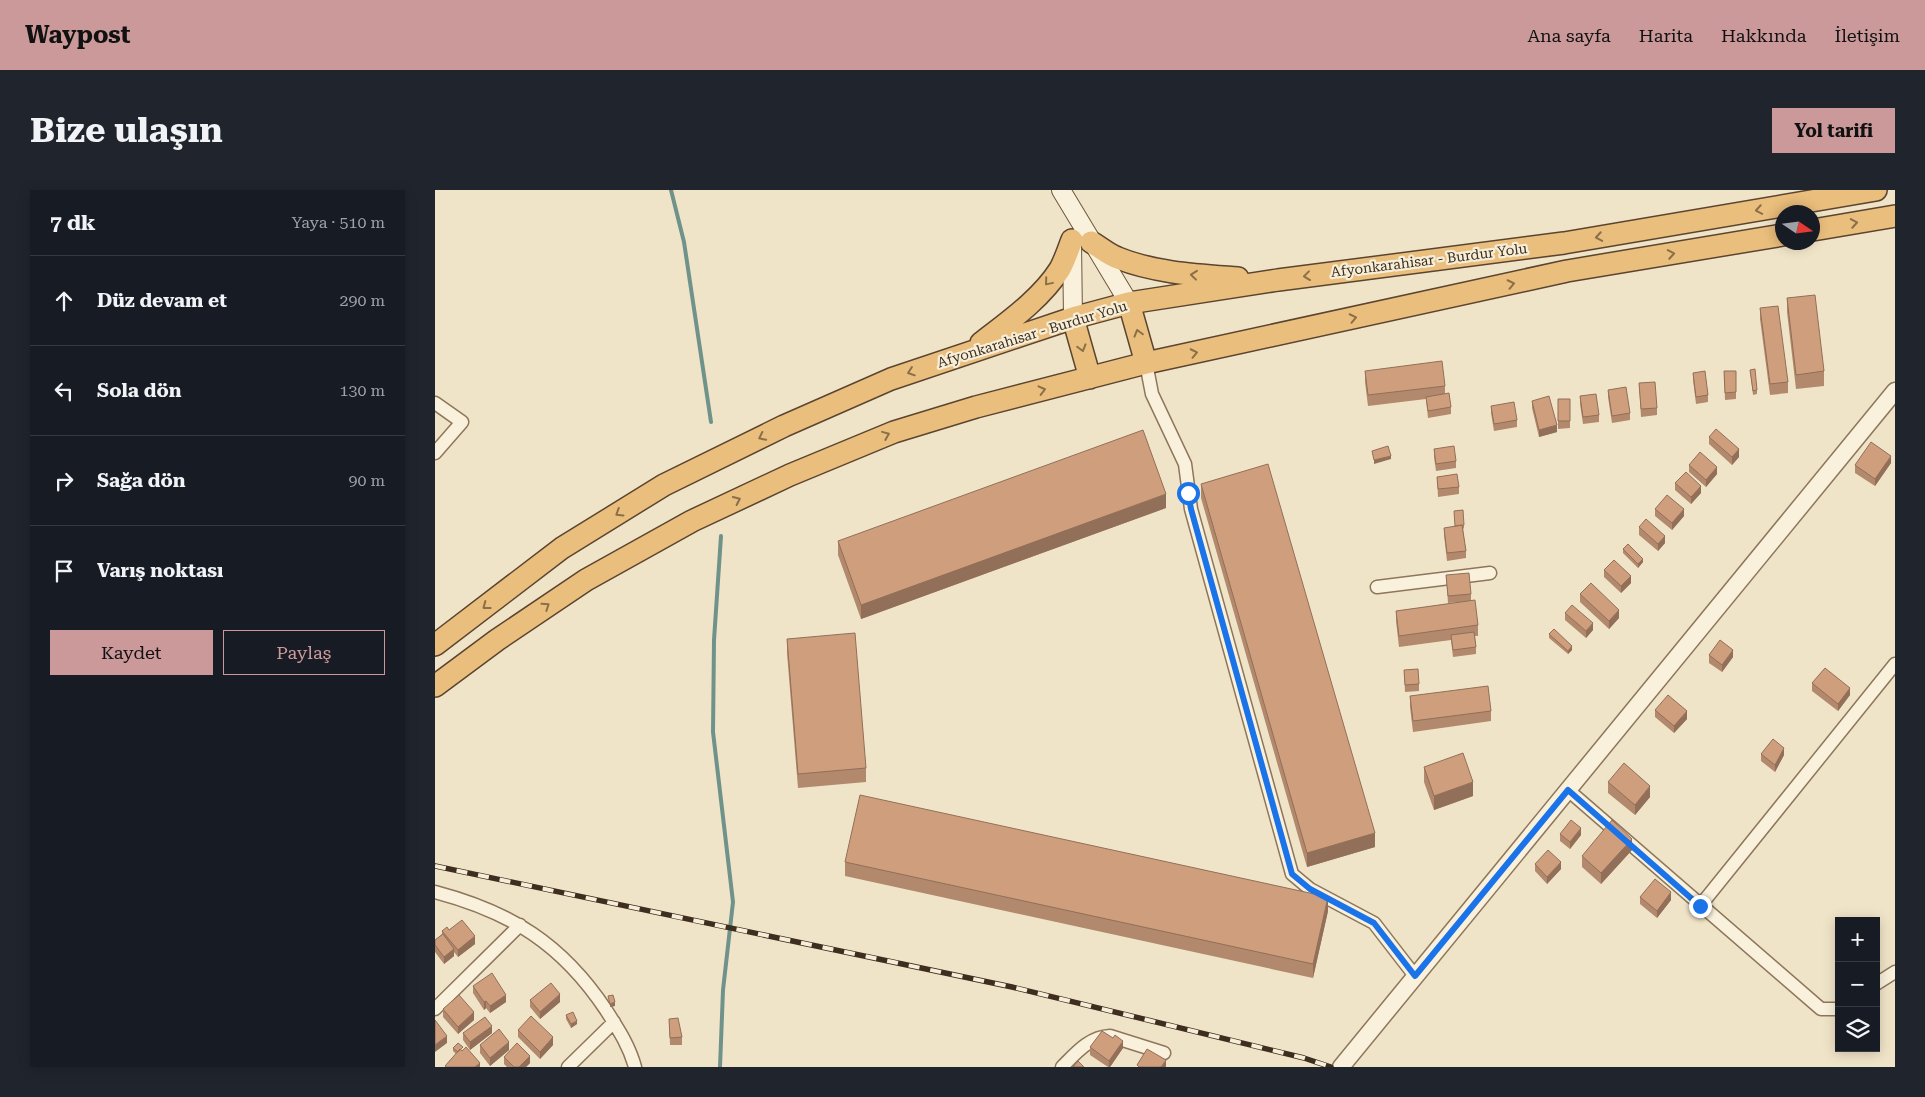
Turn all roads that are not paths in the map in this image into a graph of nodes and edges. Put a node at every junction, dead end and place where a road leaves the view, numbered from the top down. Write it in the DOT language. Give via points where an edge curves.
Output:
graph roads {
  1 [pos="1061,190"];
  2 [pos="1876,190"];
  3 [pos="1895,216"];
  4 [pos="1820,229"];
  5 [pos="1775,236"];
  6 [pos="1082,241"];
  7 [pos="1278,280"];
  8 [pos="1129,304"];
  9 [pos="1073,318"];
  10 [pos="969,352"];
  11 [pos="1146,364"];
  12 [pos="1090,378"];
  13 [pos="1895,391"];
  14 [pos="435,403"];
  15 [pos="435,453"];
  16 [pos="1490,573"];
  17 [pos="1377,587"];
  18 [pos="435,645"];
  19 [pos="1895,664"];
  20 [pos="435,686"];
  21 [pos="1568,790"];
  22 [pos="435,892"];
  23 [pos="1700,906"];
  24 [pos="520,924"];
  25 [pos="1895,972"];
  26 [pos="1415,976"];
  27 [pos="1880,981"];
  28 [pos="435,1009"];
  29 [pos="1835,1009"];
  30 [pos="614,1022"];
  31 [pos="1164,1053"];
  32 [pos="568,1067"];
  33 [pos="635,1067"];
  34 [pos="1062,1067"];
  35 [pos="1341,1067"];
  1 -- 6 [label="main road"];
  2 -- 7 [label="highway, Afyonkarahisar - Burdur Yolu, one-way" via="1564,243"];
  4 -- 3 [label="highway, one-way"];
  11 -- 5 [label="highway, one-way" via="1567,271"];
  7 -- 6 [label="highway, one-way" via="1167,271 1117,258"];
  6 -- 8 [label="main road"];
  6 -- 9 [label="main road"];
  6 -- 10 [label="highway, one-way" via="1039,293"];
  7 -- 8 [label="highway, Afyonkarahisar - Burdur Yolu"];
  8 -- 9 [label="highway, Afyonkarahisar - Burdur Yolu"];
  11 -- 8 [label="highway, one-way"];
  9 -- 10 [label="highway, Afyonkarahisar - Burdur Yolu"];
  9 -- 12 [label="highway, one-way"];
  10 -- 18 [label="highway, Afyonkarahisar - Burdur Yolu, one-way" via="891,378 664,485 561,548"];
  11 -- 12 [label="highway"];
  11 -- 26 [label="street" via="1152,394 1185,464 1191,509 1292,874 1310,889 1374,923"];
  20 -- 12 [label="highway, one-way" via="586,580 692,521 781,479 894,432"];
  13 -- 21 [label="street"];
  14 -- 15 [label="street" via="462,422"];
  16 -- 17 [label="street"];
  19 -- 23 [label="street"];
  21 -- 23 [label="street"];
  21 -- 26 [label="street"];
  22 -- 24 [label="street"];
  23 -- 29 [label="street" via="1821,1009"];
  24 -- 28 [label="street"];
  24 -- 30 [label="street" via="586,980"];
  25 -- 27 [label="street"];
  26 -- 35 [label="street"];
  30 -- 32 [label="street"];
  30 -- 33 [label="street" via="630,1047"];
  31 -- 34 [label="street" via="1104,1036 1090,1040"];
}
